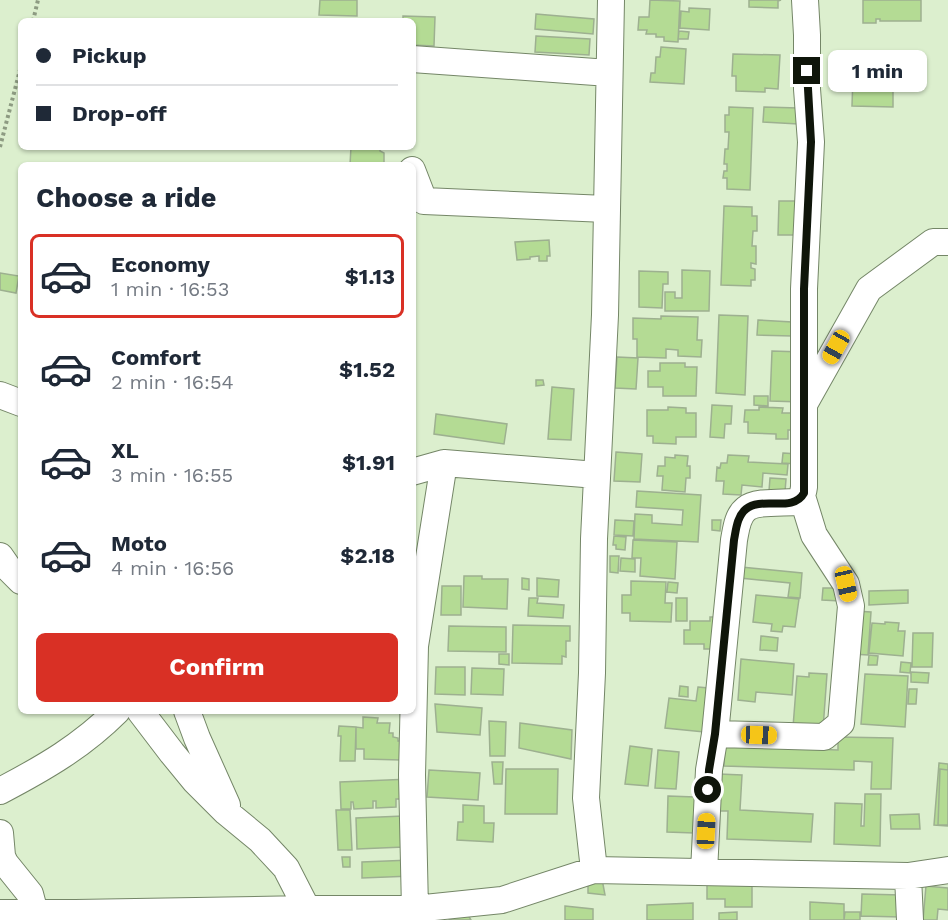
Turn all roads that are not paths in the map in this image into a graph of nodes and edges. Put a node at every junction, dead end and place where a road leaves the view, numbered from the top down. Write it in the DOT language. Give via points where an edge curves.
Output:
graph roads {
  1 [pos="611,0"];
  2 [pos="805,0"];
  3 [pos="416,59"];
  4 [pos="609,73"];
  5 [pos="416,180"];
  6 [pos="606,209"];
  7 [pos="948,242"];
  8 [pos="0,395"];
  9 [pos="18,402"];
  10 [pos="804,404"];
  11 [pos="444,463"];
  12 [pos="416,471"];
  13 [pos="597,475"];
  14 [pos="802,496"];
  15 [pos="0,556"];
  16 [pos="18,577"];
  17 [pos="416,640"];
  18 [pos="114,714"];
  19 [pos="142,714"];
  20 [pos="188,714"];
  21 [pos="413,714"];
  22 [pos="715,734"];
  23 [pos="0,791"];
  24 [pos="232,816"];
  25 [pos="0,833"];
  26 [pos="594,870"];
  27 [pos="948,870"];
  28 [pos="704,872"];
  29 [pos="908,876"];
  30 [pos="415,909"];
  31 [pos="0,913"];
  32 [pos="35,913"];
  33 [pos="307,914"];
  34 [pos="910,920"];
  1 -- 4 [label="street"];
  2 -- 10 [label="street" via="811,142 804,289"];
  3 -- 4 [label="street"];
  4 -- 6 [label="street"];
  5 -- 6 [label="street" via="424,201"];
  6 -- 13 [label="street"];
  7 -- 10 [label="street" via="933,242 868,289"];
  8 -- 9 [label="street"];
  10 -- 14 [label="street"];
  11 -- 12 [label="street"];
  11 -- 13 [label="street"];
  11 -- 17 [label="street"];
  13 -- 26 [label="street" via="586,798"];
  14 -- 22 [label="street" via="794,502 751,506 738,522"];
  14 -- 22 [label="street" via="814,535 846,584 851,606 841,723 824,737"];
  15 -- 16 [label="street"];
  18 -- 23 [label="street" via="52,762"];
  19 -- 24 [label="street" via="195,781"];
  20 -- 24 [label="street"];
  21 -- 30 [label="street"];
  22 -- 28 [label="street" via="709,770"];
  24 -- 33 [label="street" via="286,868"];
  25 -- 32 [label="street" via="5,863 30,894"];
  26 -- 28 [label="street"];
  26 -- 30 [label="street" via="502,900"];
  27 -- 29 [label="street"];
  28 -- 29 [label="street"];
  29 -- 34 [label="street"];
  30 -- 33 [label="street"];
  31 -- 32 [label="street"];
  32 -- 33 [label="street"];
}
